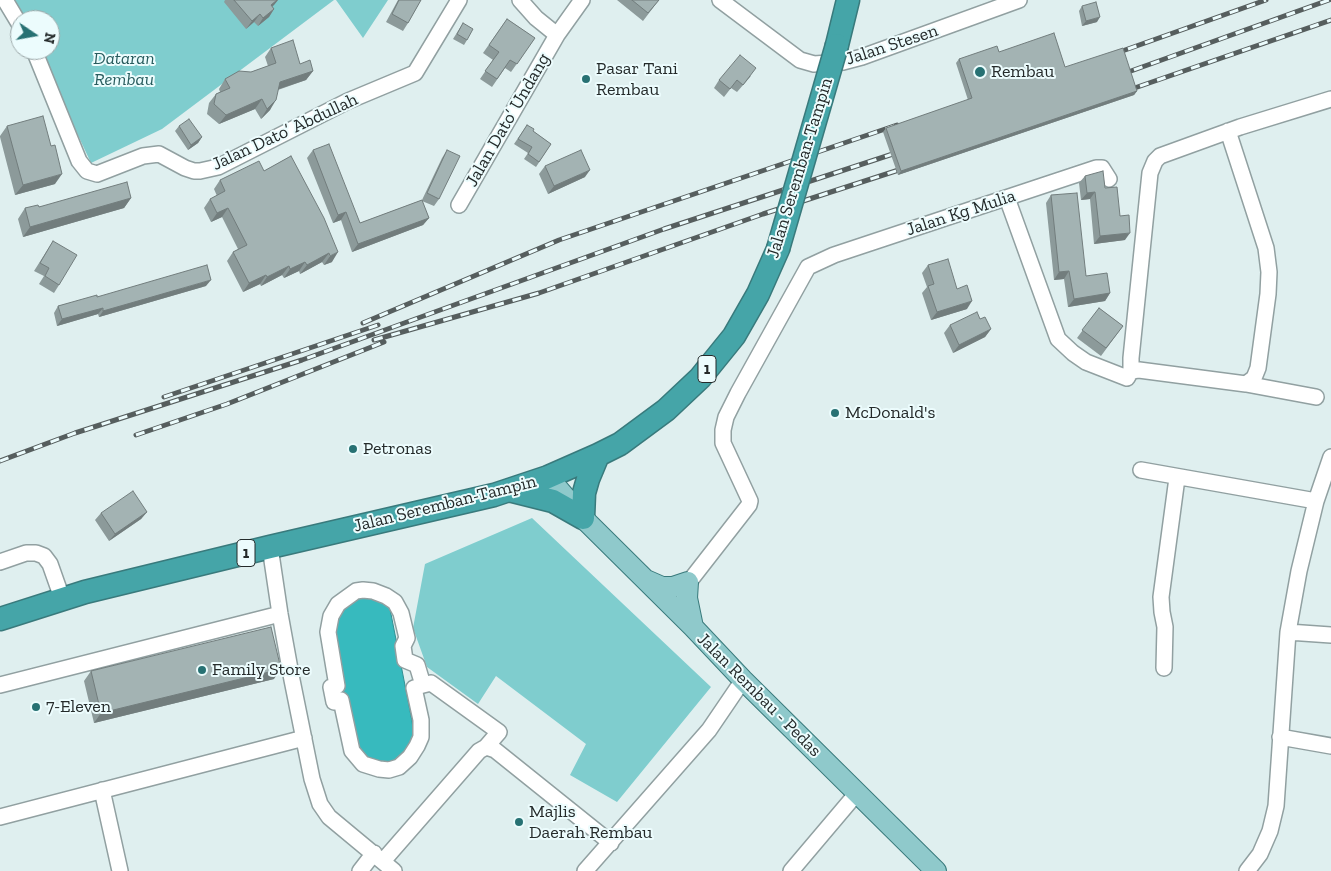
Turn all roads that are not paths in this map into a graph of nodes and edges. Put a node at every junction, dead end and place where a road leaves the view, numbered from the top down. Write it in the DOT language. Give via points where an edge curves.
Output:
graph roads {
  1 [pos="458,0"];
  2 [pos="520,0"];
  3 [pos="582,0"];
  4 [pos="720,0"];
  5 [pos="848,0"];
  6 [pos="1019,0"];
  7 [pos="557,35"];
  8 [pos="38,60"];
  9 [pos="1330,102"];
  10 [pos="1228,131"];
  11 [pos="1110,179"];
  12 [pos="1007,198"];
  13 [pos="459,205"];
  14 [pos="1131,371"];
  15 [pos="1246,384"];
  16 [pos="1316,397"];
  17 [pos="598,455"];
  18 [pos="1331,457"];
  19 [pos="1141,470"];
  20 [pos="548,477"];
  21 [pos="1177,478"];
  22 [pos="509,490"];
  23 [pos="1316,501"];
  24 [pos="583,518"];
  25 [pos="270,547"];
  26 [pos="0,562"];
  27 [pos="644,580"];
  28 [pos="688,582"];
  29 [pos="62,598"];
  30 [pos="671,606"];
  31 [pos="280,614"];
  32 [pos="0,619"];
  33 [pos="693,627"];
  34 [pos="1288,632"];
  35 [pos="1331,636"];
  36 [pos="1164,668"];
  37 [pos="743,680"];
  38 [pos="423,684"];
  39 [pos="0,685"];
  40 [pos="1280,737"];
  41 [pos="304,738"];
  42 [pos="1331,746"];
  43 [pos="486,747"];
  44 [pos="102,790"];
  45 [pos="857,793"];
  46 [pos="0,817"];
  47 [pos="611,843"];
  48 [pos="378,857"];
  49 [pos="120,871"];
  50 [pos="360,871"];
  51 [pos="394,871"];
  52 [pos="585,871"];
  53 [pos="791,871"];
  54 [pos="936,871"];
  55 [pos="1247,871"];
  1 -- 8 [label="street, Jalan Dato’ Abdullah" via="415,73 348,101 218,167 200,171 185,168 159,154 144,156 97,174 87,171 79,161"];
  2 -- 7 [label="street, Jalan Dato’ Undang"];
  3 -- 7 [label="street, Jalan Dato’ Undang"];
  4 -- 6 [label="street, Jalan Stesen" via="800,60 814,64 862,57"];
  5 -- 17 [label="highway, Jalan Seremban-Tampin / 1, bridge" via="778,249 758,294 734,336 700,378 666,410 620,444"];
  7 -- 13 [label="street, Jalan Dato’ Undang"];
  9 -- 10 [label="street"];
  10 -- 14 [label="street" via="1160,156 1152,165"];
  10 -- 15 [label="street" via="1266,248 1269,272 1258,368 1254,378"];
  11 -- 12 [label="street, Jalan Kg Mulia" via="1102,168 1096,168"];
  12 -- 14 [label="street" via="1058,339 1086,362 1127,378"];
  12 -- 28 [label="street, Jalan Kg Mulia" via="834,255 808,267 738,393 722,430 723,443 749,505"];
  14 -- 15 [label="street"];
  15 -- 16 [label="street"];
  17 -- 20 [label="highway, Jalan Seremban-Tampin / 1"];
  17 -- 24 [label="highway" via="584,493"];
  18 -- 23 [label="street"];
  19 -- 21 [label="street"];
  20 -- 22 [label="highway, Jalan Seremban-Tampin / 1"];
  20 -- 24 [label="main road, Jalan Rembau - Pedas"];
  21 -- 23 [label="street"];
  21 -- 36 [label="street" via="1162,597"];
  22 -- 24 [label="highway" via="553,501"];
  22 -- 25 [label="highway, Jalan Seremban-Tampin / 1"];
  23 -- 34 [label="street"];
  24 -- 27 [label="main road, Jalan Rembau - Pedas"];
  25 -- 29 [label="highway, Jalan Seremban-Tampin / 1"];
  25 -- 31 [label="street"];
  26 -- 29 [label="street" via="26,553 44,556"];
  27 -- 28 [label="main road" via="662,587"];
  27 -- 30 [label="main road, Jalan Rembau - Pedas"];
  28 -- 30 [label="street"];
  28 -- 33 [label="main road" via="686,598"];
  29 -- 32 [label="highway, Jalan Seremban-Tampin / 1"];
  30 -- 33 [label="main road, Jalan Rembau - Pedas"];
  31 -- 39 [label="street"];
  31 -- 41 [label="street"];
  33 -- 37 [label="main road, Jalan Rembau - Pedas"];
  34 -- 35 [label="street"];
  34 -- 40 [label="street"];
  37 -- 45 [label="main road, Jalan Rembau - Pedas"];
  37 -- 47 [label="street" via="709,730"];
  38 -- 38 [label="street" via="417,665 405,660 402,646 407,638 395,602 373,591 356,590 338,604 331,616 328,632 337,686 331,687 334,702 341,700 352,751 363,764 389,770 399,767 410,757 421,737 414,688"];
  38 -- 43 [label="street" via="431,683 498,732"];
  40 -- 42 [label="street"];
  40 -- 55 [label="street" via="1276,806 1270,831 1260,854"];
  41 -- 44 [label="street"];
  41 -- 48 [label="street" via="320,804 329,817"];
  43 -- 47 [label="street" via="495,750"];
  43 -- 48 [label="street" via="479,750"];
  44 -- 46 [label="street"];
  44 -- 49 [label="street"];
  45 -- 53 [label="street"];
  45 -- 54 [label="main road, Jalan Rembau - Pedas"];
  47 -- 52 [label="street"];
  48 -- 50 [label="street"];
  48 -- 51 [label="street"];
}
